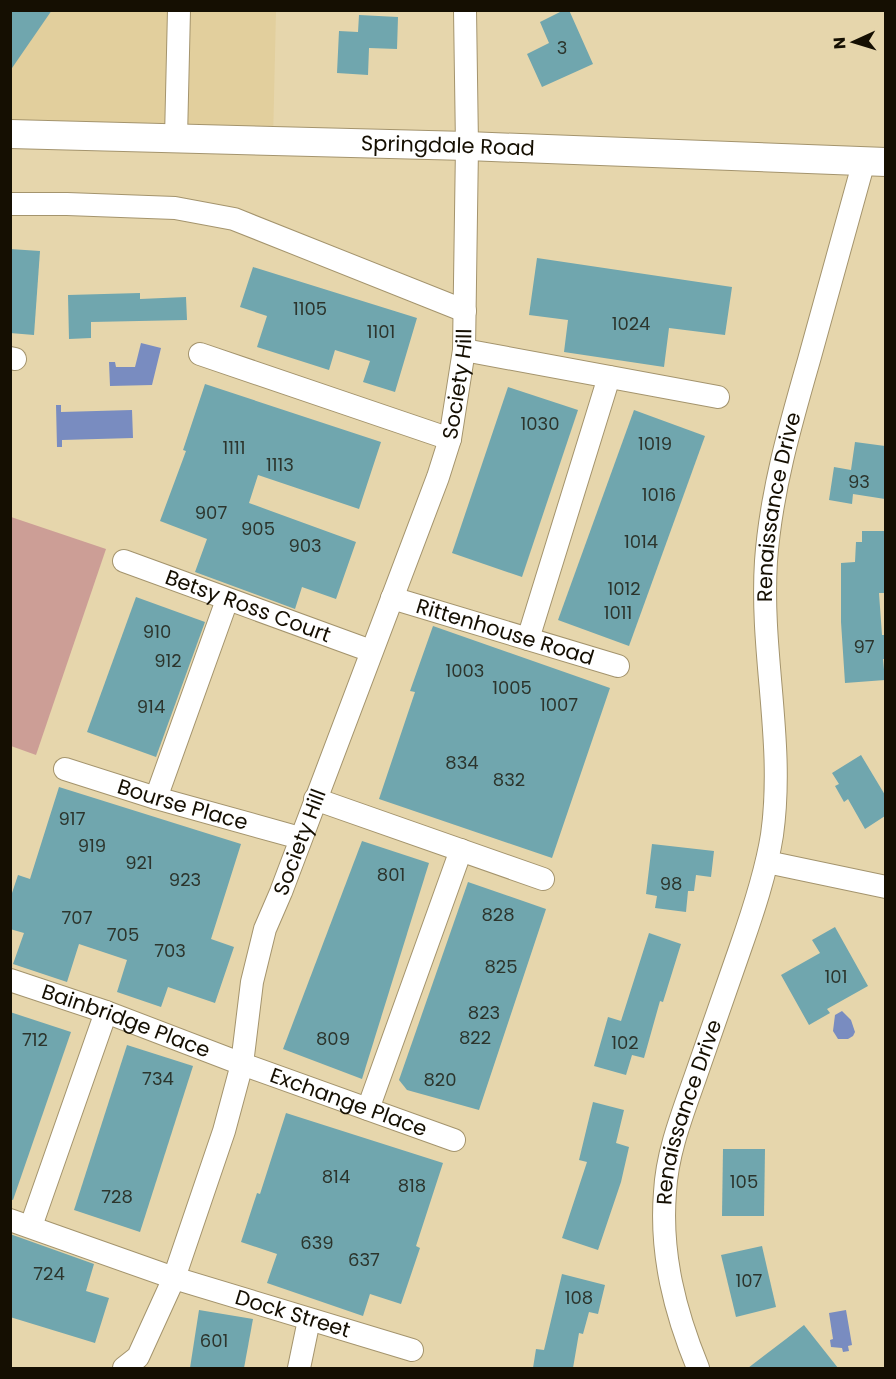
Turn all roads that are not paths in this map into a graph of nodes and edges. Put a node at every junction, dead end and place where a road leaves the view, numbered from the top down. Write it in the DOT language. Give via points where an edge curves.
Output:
graph roads {
  1 [pos="179,10"];
  2 [pos="465,10"];
  3 [pos="10,134"];
  4 [pos="176,138"];
  5 [pos="467,146"];
  6 [pos="874,162"];
  7 [pos="10,204"];
  8 [pos="465,310"];
  9 [pos="464,350"];
  10 [pos="200,354"];
  11 [pos="609,377"];
  12 [pos="718,397"];
  13 [pos="450,439"];
  14 [pos="124,561"];
  15 [pos="392,598"];
  16 [pos="227,600"];
  17 [pos="528,639"];
  18 [pos="371,651"];
  19 [pos="618,666"];
  20 [pos="65,770"];
  21 [pos="156,798"];
  22 [pos="315,799"];
  23 [pos="300,838"];
  24 [pos="461,850"];
  25 [pos="767,861"];
  26 [pos="543,879"];
  27 [pos="885,887"];
  28 [pos="10,980"];
  29 [pos="106,1012"];
  30 [pos="242,1064"];
  31 [pos="368,1110"];
  32 [pos="454,1140"];
  33 [pos="21,1223"];
  34 [pos="174,1278"];
  35 [pos="309,1320"];
  36 [pos="412,1350"];
  37 [pos="124,1368"];
  38 [pos="299,1368"];
  39 [pos="697,1368"];
  1 -- 4 [label="street"];
  2 -- 5 [label="street, Society Hill"];
  3 -- 4 [label="main road, Springdale Road"];
  4 -- 5 [label="main road, Springdale Road"];
  5 -- 6 [label="main road, Springdale Road"];
  5 -- 8 [label="street, Society Hill"];
  6 -- 25 [label="street, Renaissance Drive" via="784,448 772,513 765,617 777,762"];
  7 -- 8 [label="street, Society Hill" via="175,208 234,219"];
  8 -- 9 [label="street, Society Hill"];
  9 -- 11 [label="street"];
  9 -- 13 [label="street, Society Hill"];
  10 -- 13 [label="street"];
  11 -- 12 [label="street"];
  11 -- 17 [label="street"];
  13 -- 15 [label="street, Society Hill"];
  14 -- 16 [label="street, Betsy Ross Court"];
  15 -- 17 [label="street, Rittenhouse Road"];
  15 -- 18 [label="street, Society Hill"];
  16 -- 18 [label="street, Betsy Ross Court"];
  16 -- 21 [label="street"];
  17 -- 19 [label="street, Rittenhouse Road"];
  18 -- 22 [label="street, Society Hill"];
  20 -- 21 [label="street, Bourse Place"];
  21 -- 23 [label="street, Bourse Place"];
  22 -- 23 [label="street, Society Hill"];
  22 -- 24 [label="street"];
  23 -- 30 [label="street, Society Hill" via="265,929 252,982"];
  24 -- 26 [label="street"];
  24 -- 31 [label="street"];
  25 -- 27 [label="street"];
  25 -- 39 [label="street, Renaissance Drive" via="676,1133 666,1178 667,1265 675,1305"];
  28 -- 29 [label="street, Bainbridge Place"];
  29 -- 30 [label="street, Bainbridge Place"];
  29 -- 33 [label="street"];
  30 -- 31 [label="street, Exchange Place"];
  30 -- 34 [label="street, Society Hill" via="224,1131"];
  31 -- 32 [label="street, Exchange Place"];
  33 -- 34 [label="street, Dock Street"];
  34 -- 35 [label="street, Dock Street"];
  34 -- 37 [label="street, Society Hill" via="138,1358"];
  35 -- 36 [label="street, Dock Street"];
  35 -- 38 [label="street"];
}
